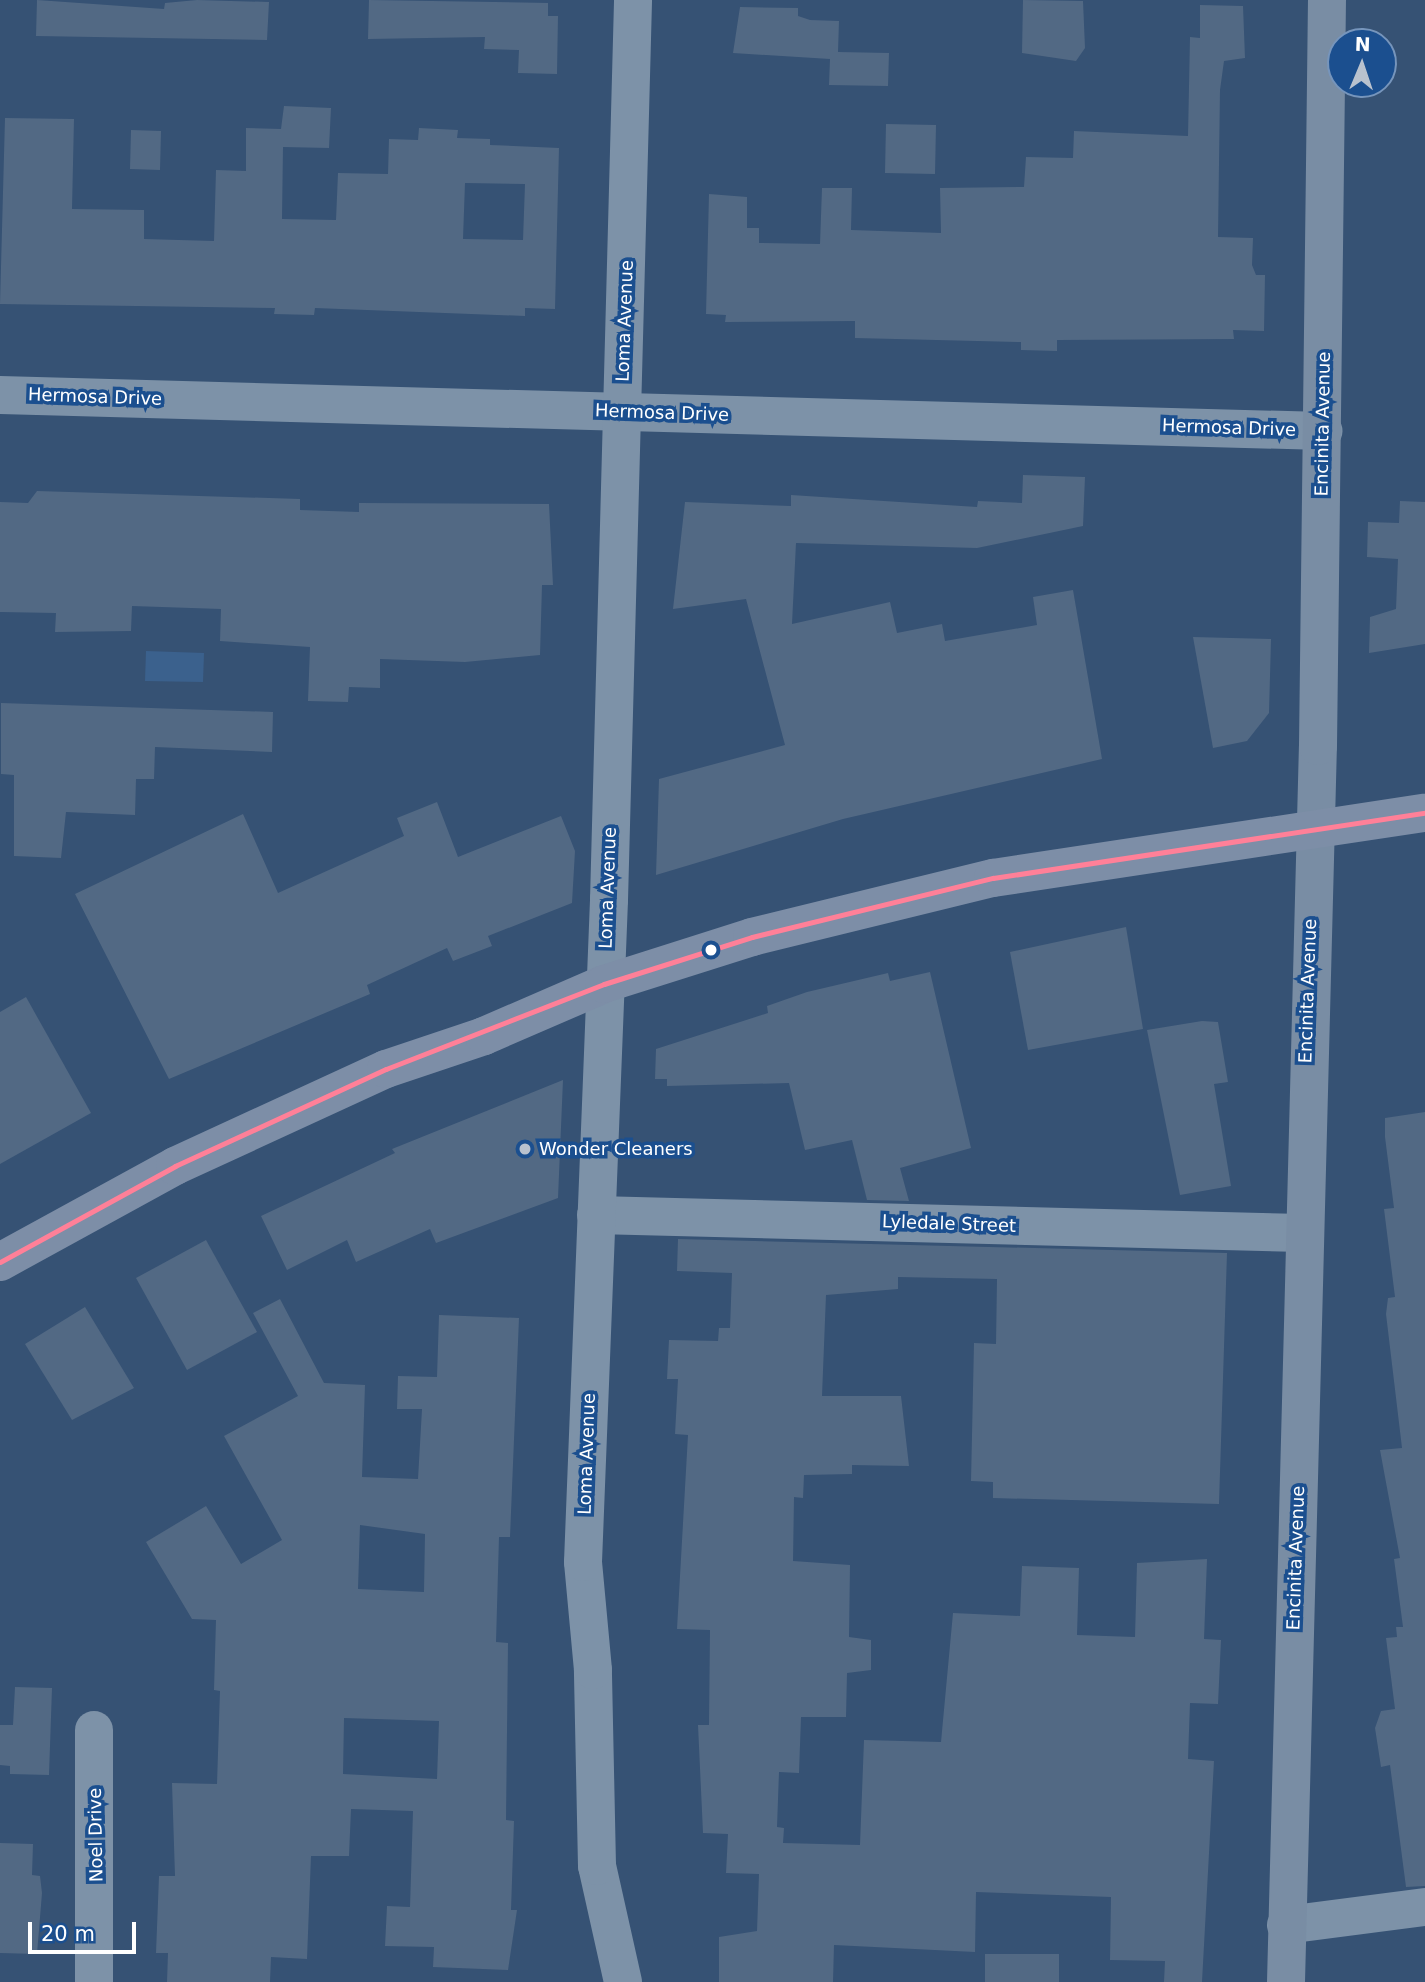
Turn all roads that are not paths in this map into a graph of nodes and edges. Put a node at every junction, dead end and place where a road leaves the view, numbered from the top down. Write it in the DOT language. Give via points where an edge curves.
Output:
graph roads {
  1 [pos="633,0"];
  2 [pos="1327,0"];
  3 [pos="0,395"];
  4 [pos="621,412"];
  5 [pos="1324,431"];
  6 [pos="1425,813"];
  7 [pos="1313,828"];
  8 [pos="604,984"];
  9 [pos="596,1215"];
  10 [pos="1303,1233"];
  11 [pos="0,1262"];
  12 [pos="94,1730"];
  13 [pos="1425,1907"];
  14 [pos="1286,1925"];
  15 [pos="94,1982"];
  16 [pos="623,1982"];
  17 [pos="1286,1982"];
  1 -- 4 [label="street, Loma Avenue"];
  2 -- 5 [label="street, Encinita Avenue"];
  3 -- 4 [label="street, Hermosa Drive"];
  4 -- 5 [label="street, Hermosa Drive"];
  4 -- 8 [label="street, Loma Avenue"];
  5 -- 7 [label="street, Encinita Avenue"];
  6 -- 7 [label="main road"];
  7 -- 8 [label="main road" via="993,878 874,903"];
  7 -- 10 [label="street, Encinita Avenue"];
  8 -- 9 [label="street, Loma Avenue"];
  8 -- 11 [label="main road" via="484,1036 386,1069 175,1166"];
  9 -- 10 [label="street, Lyledale Street"];
  9 -- 16 [label="street, Loma Avenue" via="583,1562 593,1670 597,1866"];
  10 -- 14 [label="street, Encinita Avenue"];
  12 -- 15 [label="street, Noel Drive"];
  13 -- 14 [label="street"];
  14 -- 17 [label="street, Encinita Avenue"];
}
